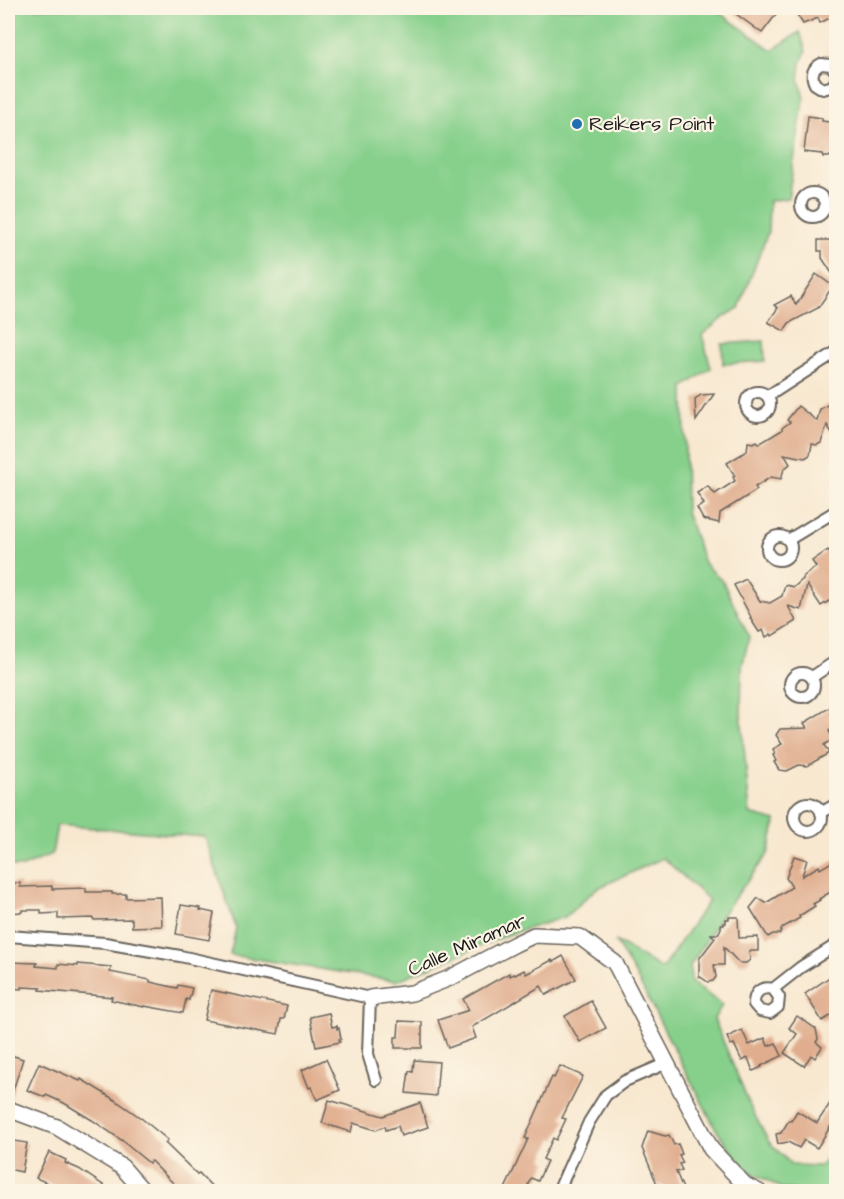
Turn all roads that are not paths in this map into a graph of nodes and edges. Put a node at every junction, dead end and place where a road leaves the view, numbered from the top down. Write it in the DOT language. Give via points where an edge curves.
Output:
graph roads {
  1 [pos="837,72"];
  2 [pos="837,80"];
  3 [pos="837,352"];
  4 [pos="768,396"];
  5 [pos="837,511"];
  6 [pos="788,540"];
  7 [pos="837,660"];
  8 [pos="812,677"];
  9 [pos="837,804"];
  10 [pos="821,813"];
  11 [pos="8,936"];
  12 [pos="837,945"];
  13 [pos="773,989"];
  14 [pos="370,998"];
  15 [pos="667,1063"];
  16 [pos="376,1080"];
  17 [pos="8,1109"];
  18 [pos="144,1191"];
  19 [pos="558,1191"];
  20 [pos="759,1191"];
  1 -- 2 [label="street" via="826,63 817,66 812,75 815,84 823,89"];
  3 -- 4 [label="street"];
  5 -- 6 [label="street"];
  7 -- 8 [label="street"];
  9 -- 10 [label="street"];
  11 -- 14 [label="street, Calle Miramar" via="116,945"];
  12 -- 13 [label="street"];
  14 -- 15 [label="street, Calle Miramar" via="412,993 534,935 580,937 615,963"];
  14 -- 16 [label="street" via="368,1054"];
  15 -- 19 [label="street" via="606,1095 589,1122"];
  15 -- 20 [label="street, Calle Miramar" via="711,1149 745,1185"];
  17 -- 18 [label="street" via="57,1127 122,1167"];
}
